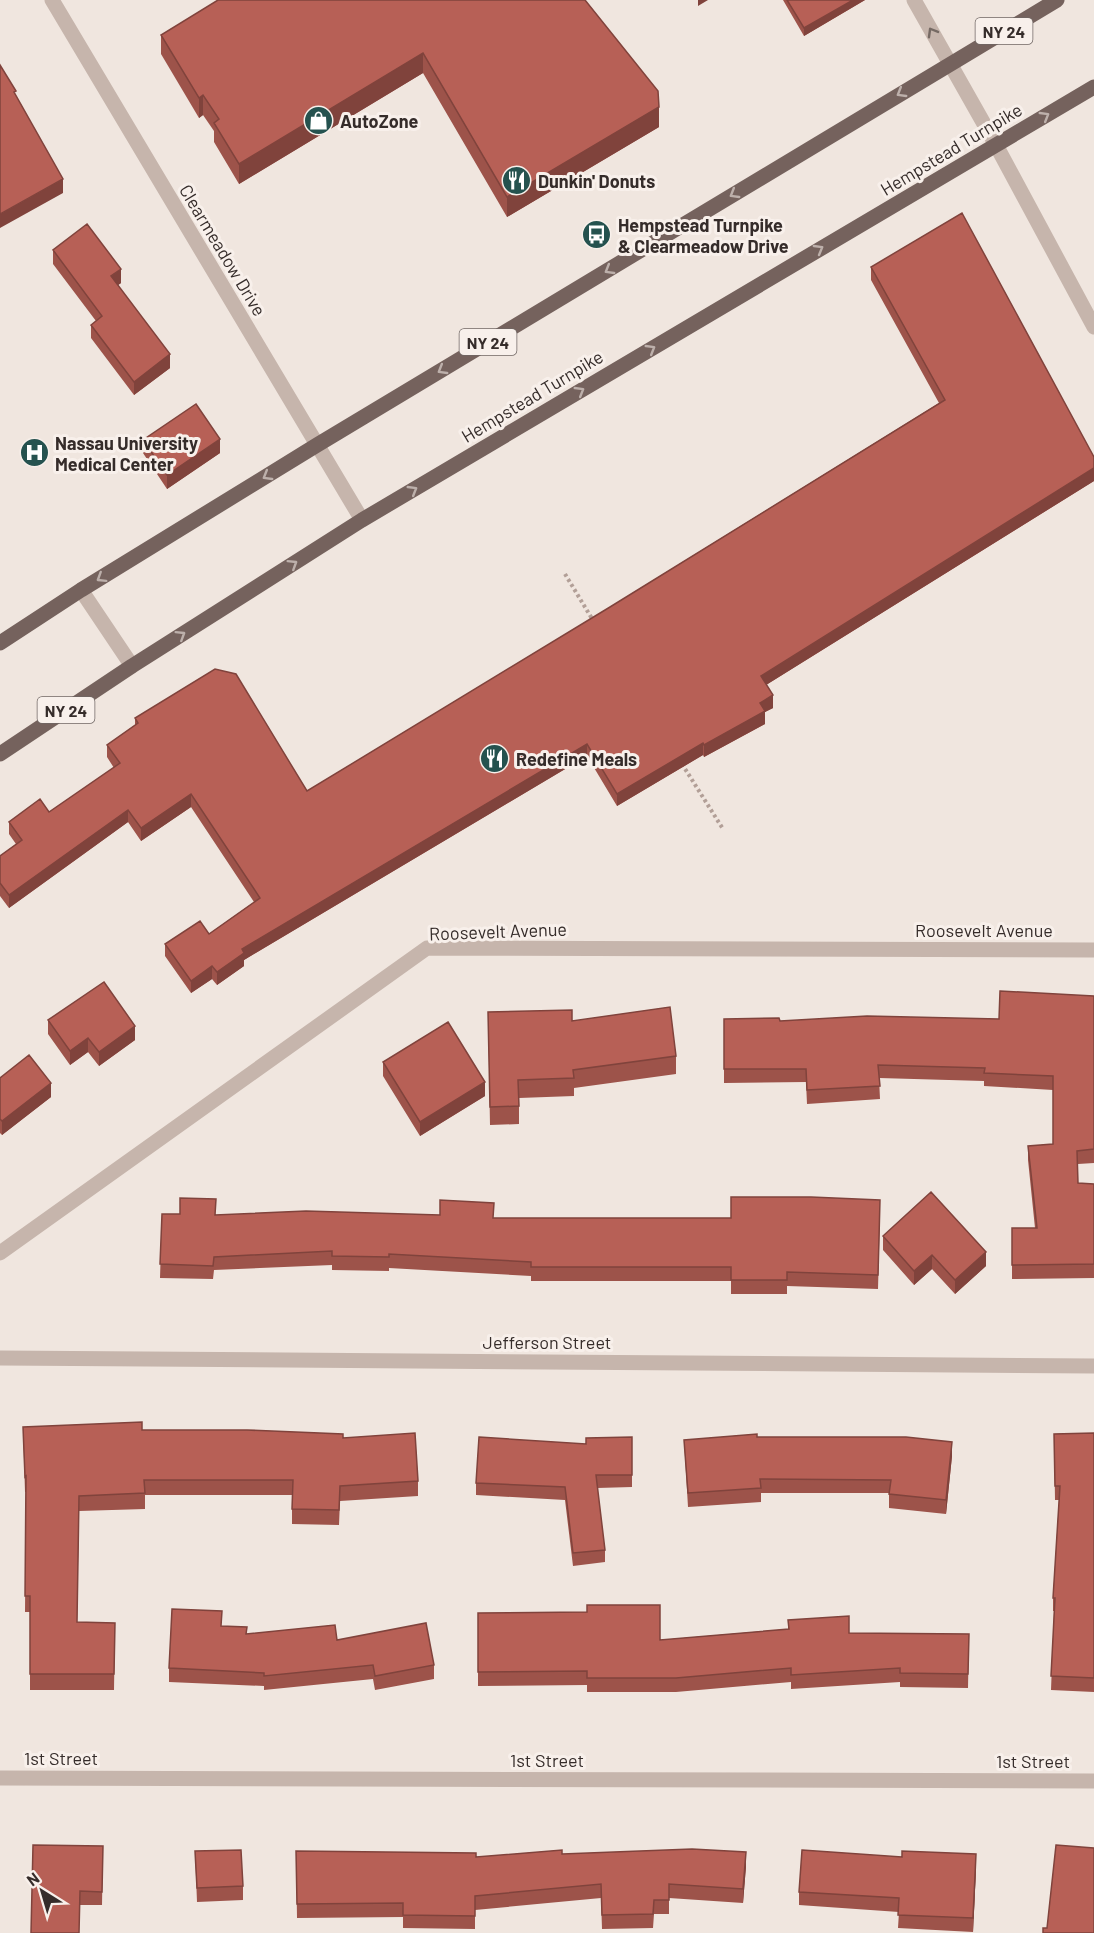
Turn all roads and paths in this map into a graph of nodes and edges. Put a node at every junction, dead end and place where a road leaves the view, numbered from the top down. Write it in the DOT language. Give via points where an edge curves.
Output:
graph roads {
  1 [pos="52,0"];
  2 [pos="914,0"];
  3 [pos="1057,0"];
  4 [pos="951,63"];
  5 [pos="1094,87"];
  6 [pos="996,145"];
  7 [pos="1094,327"];
  8 [pos="317,445"];
  9 [pos="362,520"];
  10 [pos="565,574"];
  11 [pos="81,590"];
  12 [pos="596,625"];
  13 [pos="0,643"];
  14 [pos="132,666"];
  15 [pos="0,754"];
  16 [pos="679,758"];
  17 [pos="723,829"];
  18 [pos="1094,950"];
  19 [pos="0,1253"];
  20 [pos="0,1358"];
  21 [pos="1094,1366"];
  22 [pos="0,1778"];
  23 [pos="1094,1781"];
  1 -- 8 [label="street, Clearmeadow Drive"];
  4 -- 2 [label="street, one-way"];
  3 -- 4 [label="main road, NY 24"];
  4 -- 6 [label="street"];
  4 -- 8 [label="main road, NY 24, one-way"];
  6 -- 5 [label="main road, Hempstead Turnpike / NY 24, one-way"];
  6 -- 7 [label="street"];
  9 -- 6 [label="main road, Hempstead Turnpike / NY 24, one-way"];
  8 -- 9 [label="street, Clearmeadow Drive"];
  8 -- 11 [label="main road, NY 24, one-way"];
  14 -- 9 [label="main road, Hempstead Turnpike / NY 24, one-way"];
  10 -- 12 [label="path"];
  11 -- 13 [label="main road, NY 24"];
  11 -- 14 [label="street"];
  14 -- 15 [label="main road, Hempstead Turnpike / NY 24"];
  16 -- 17 [label="path"];
  18 -- 19 [label="street, Roosevelt Avenue" via="427,948"];
  20 -- 21 [label="street, Jefferson Street"];
  22 -- 23 [label="street, 1st Street"];
}
